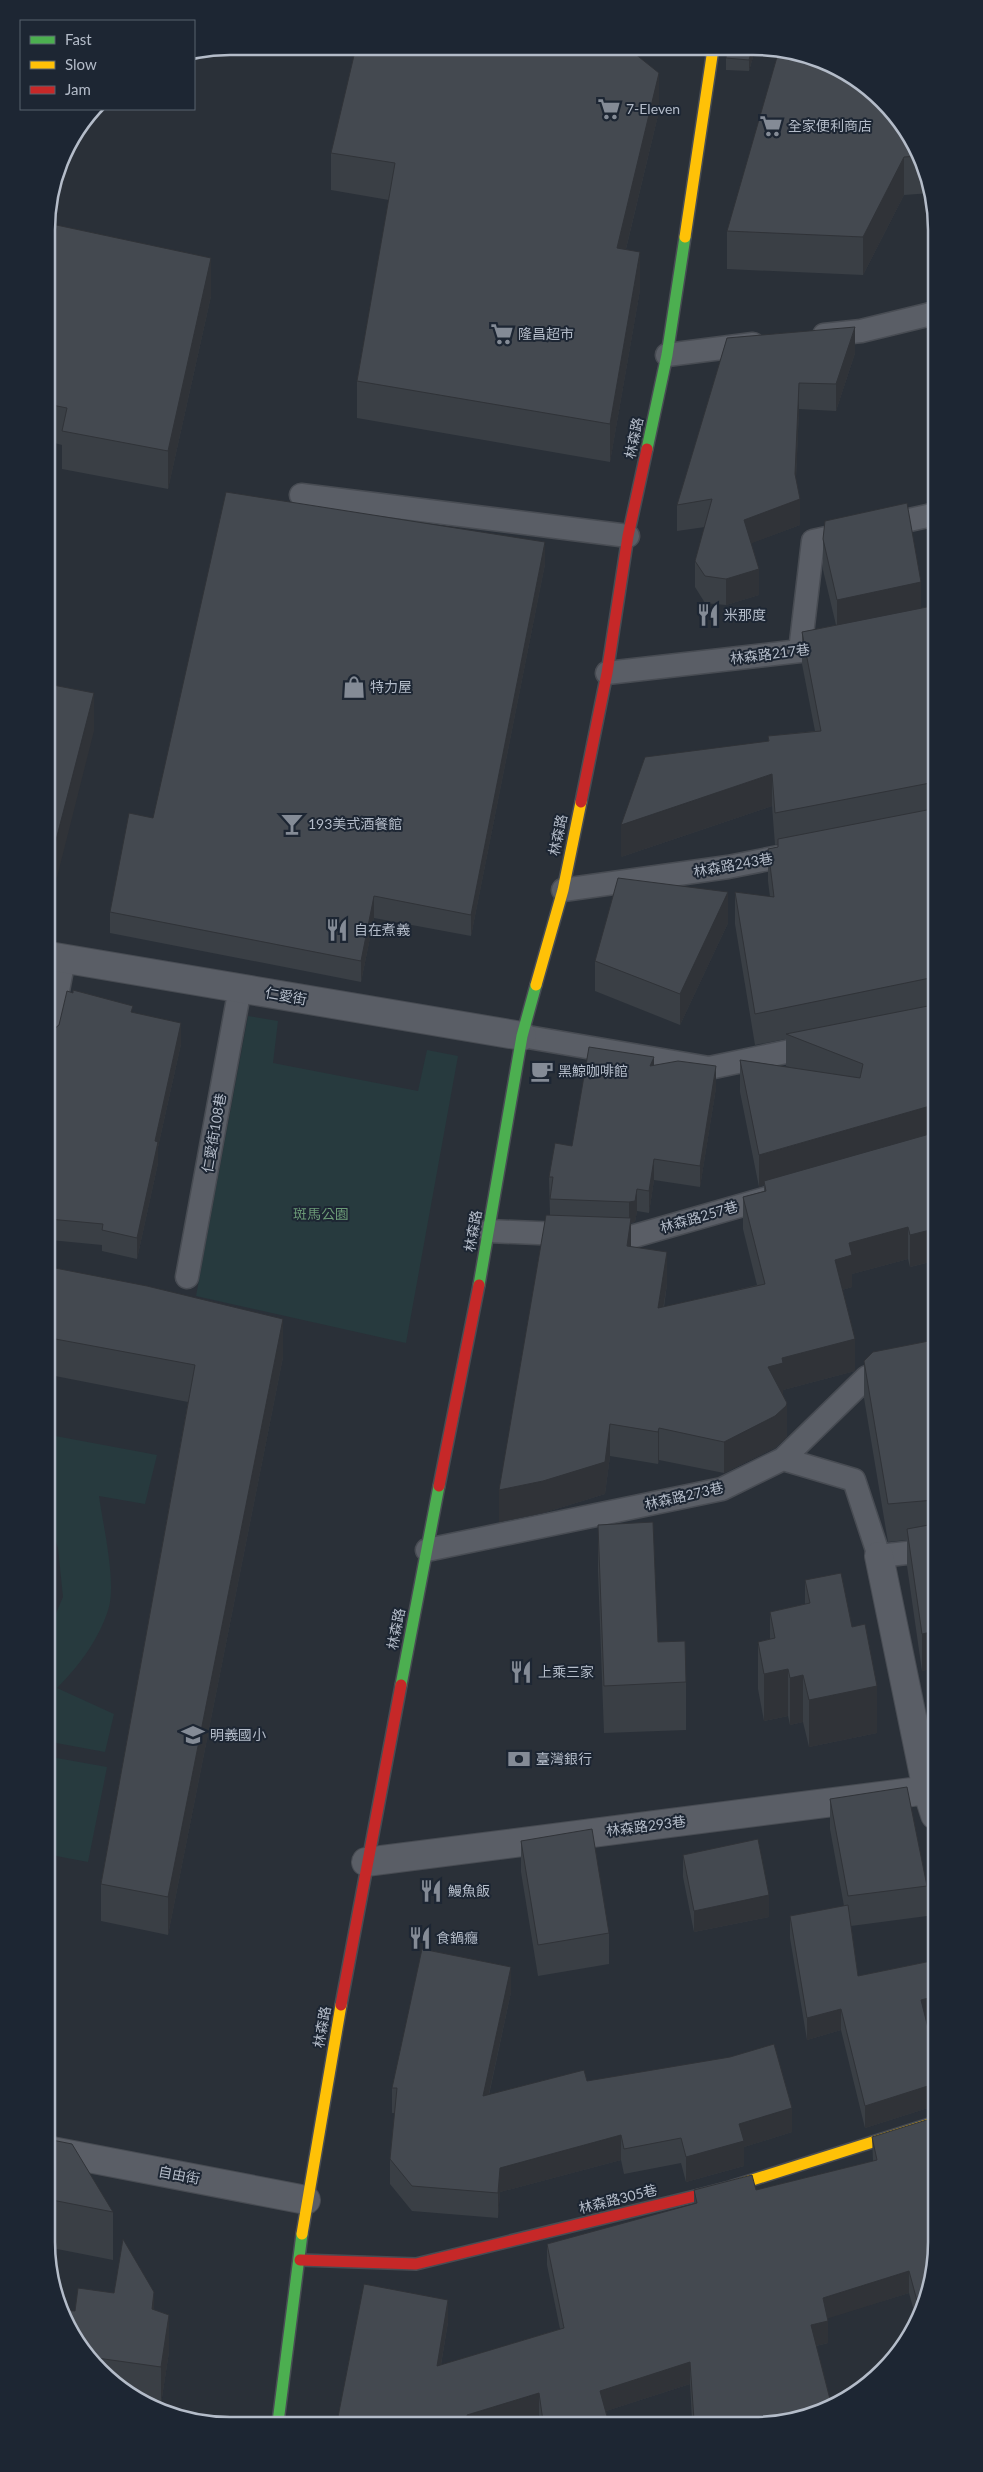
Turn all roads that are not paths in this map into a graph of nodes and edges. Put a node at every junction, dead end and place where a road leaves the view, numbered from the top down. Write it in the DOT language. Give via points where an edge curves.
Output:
graph roads {
  1 [pos="712,55"];
  2 [pos="928,315"];
  3 [pos="803,338"];
  4 [pos="774,342"];
  5 [pos="667,355"];
  6 [pos="301,495"];
  7 [pos="928,516"];
  8 [pos="628,536"];
  9 [pos="857,640"];
  10 [pos="800,651"];
  11 [pos="607,673"];
  12 [pos="821,849"];
  13 [pos="562,890"];
  14 [pos="56,958"];
  15 [pos="240,988"];
  16 [pos="522,1036"];
  17 [pos="832,1043"];
  18 [pos="792,1191"];
  19 [pos="489,1231"];
  20 [pos="187,1277"];
  21 [pos="915,1368"];
  22 [pos="784,1459"];
  23 [pos="427,1550"];
  24 [pos="928,1551"];
  25 [pos="879,1556"];
  26 [pos="928,1780"];
  27 [pos="928,1798"];
  28 [pos="366,1862"];
  29 [pos="928,2125"];
  30 [pos="55,2152"];
  31 [pos="306,2200"];
  32 [pos="300,2260"];
  33 [pos="279,2417"];
  1 -- 5 [label="street, 林森路"];
  2 -- 3 [label="lane" via="861,331"];
  4 -- 5 [label="lane"];
  5 -- 8 [label="street, 林森路"];
  6 -- 8 [label="lane"];
  7 -- 10 [label="lane" via="813,542"];
  8 -- 11 [label="street, 林森路"];
  9 -- 10 [label="lane, 林森路217巷"];
  10 -- 11 [label="lane, 林森路217巷"];
  11 -- 13 [label="street, 林森路"];
  12 -- 13 [label="lane, 林森路243巷" via="728,867"];
  13 -- 16 [label="street, 林森路"];
  14 -- 15 [label="street, 仁愛街"];
  15 -- 16 [label="street, 仁愛街"];
  15 -- 20 [label="lane, 仁愛街108巷"];
  16 -- 17 [label="lane" via="709,1068"];
  16 -- 19 [label="street, 林森路"];
  18 -- 19 [label="lane, 林森路257巷" via="631,1237"];
  19 -- 23 [label="street, 林森路"];
  21 -- 22 [label="lane, 林森路273巷" via="867,1377"];
  22 -- 23 [label="lane, 林森路273巷" via="722,1489"];
  22 -- 25 [label="lane" via="854,1480"];
  23 -- 28 [label="street, 林森路"];
  24 -- 25 [label="lane"];
  25 -- 26 [label="street, 林森路293巷"];
  27 -- 28 [label="street, 林森路293巷"];
  28 -- 31 [label="street, 林森路"];
  29 -- 32 [label="street, 林森路305巷" via="730,2187 416,2264"];
  30 -- 31 [label="street, 自由街"];
  31 -- 32 [label="street, 林森路"];
  32 -- 33 [label="street, 林森路"];
}
